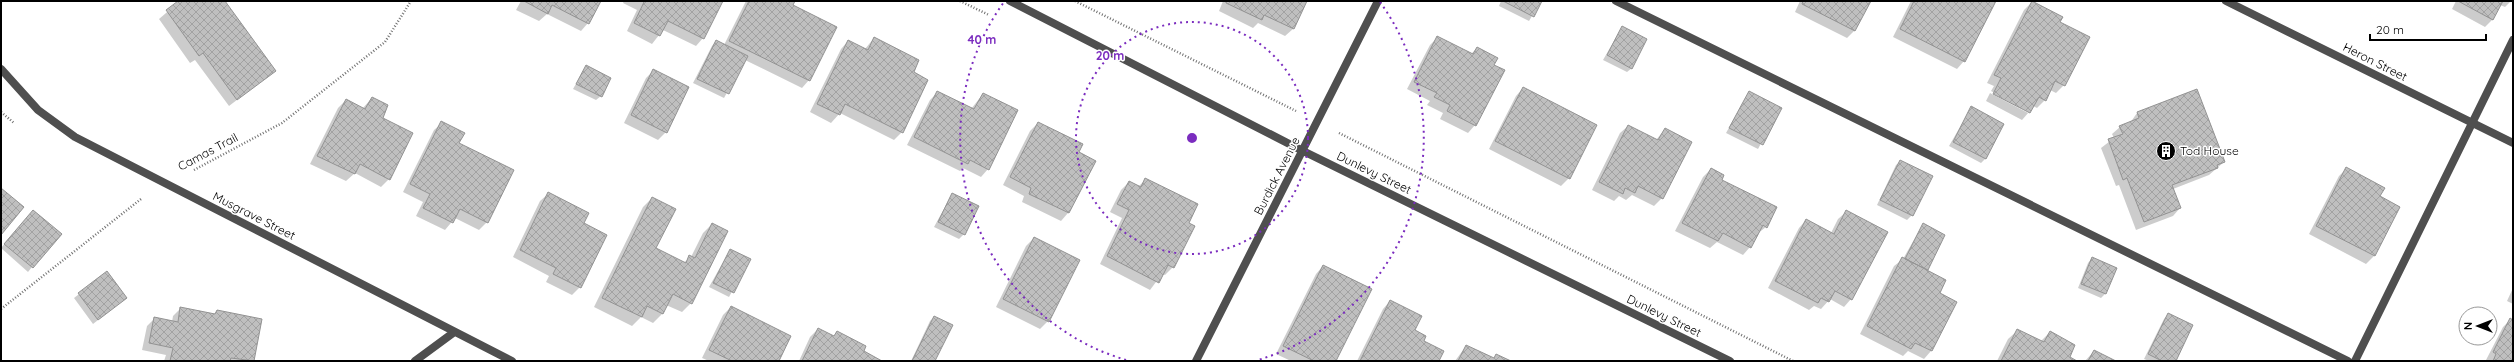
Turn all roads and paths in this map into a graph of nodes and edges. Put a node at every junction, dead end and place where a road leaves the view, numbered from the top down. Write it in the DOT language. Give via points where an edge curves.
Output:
graph roads {
  1 [pos="411,1"];
  2 [pos="1010,1"];
  3 [pos="1075,1"];
  4 [pos="1378,1"];
  5 [pos="1616,1"];
  6 [pos="2226,1"];
  7 [pos="2513,40"];
  8 [pos="1,69"];
  9 [pos="1317,122"];
  10 [pos="2471,123"];
  11 [pos="2513,143"];
  12 [pos="1303,151"];
  13 [pos="167,184"];
  14 [pos="1,309"];
  15 [pos="453,332"];
  16 [pos="415,361"];
  17 [pos="512,361"];
  18 [pos="1196,361"];
  19 [pos="1730,361"];
  20 [pos="1793,361"];
  21 [pos="2348,361"];
  22 [pos="2355,361"];
  1 -- 13 [label="path, Camas Trail" via="385,42 282,123"];
  2 -- 12 [label="street, Dunlevy Street"];
  3 -- 9 [label="path"];
  4 -- 9 [label="street, Burdick Avenue"];
  5 -- 21 [label="street"];
  6 -- 10 [label="street, Heron Street"];
  7 -- 10 [label="street"];
  8 -- 13 [label="street, Musgrave Street" via="38,110 75,137"];
  9 -- 12 [label="street, Burdick Avenue"];
  9 -- 20 [label="path"];
  10 -- 11 [label="street, Heron Street"];
  10 -- 22 [label="street"];
  12 -- 18 [label="street, Burdick Avenue"];
  12 -- 19 [label="street, Dunlevy Street"];
  13 -- 14 [label="path, Camas Trail" via="139,200"];
  13 -- 15 [label="street, Musgrave Street"];
  15 -- 16 [label="street"];
  15 -- 17 [label="street, Musgrave Street"];
}
